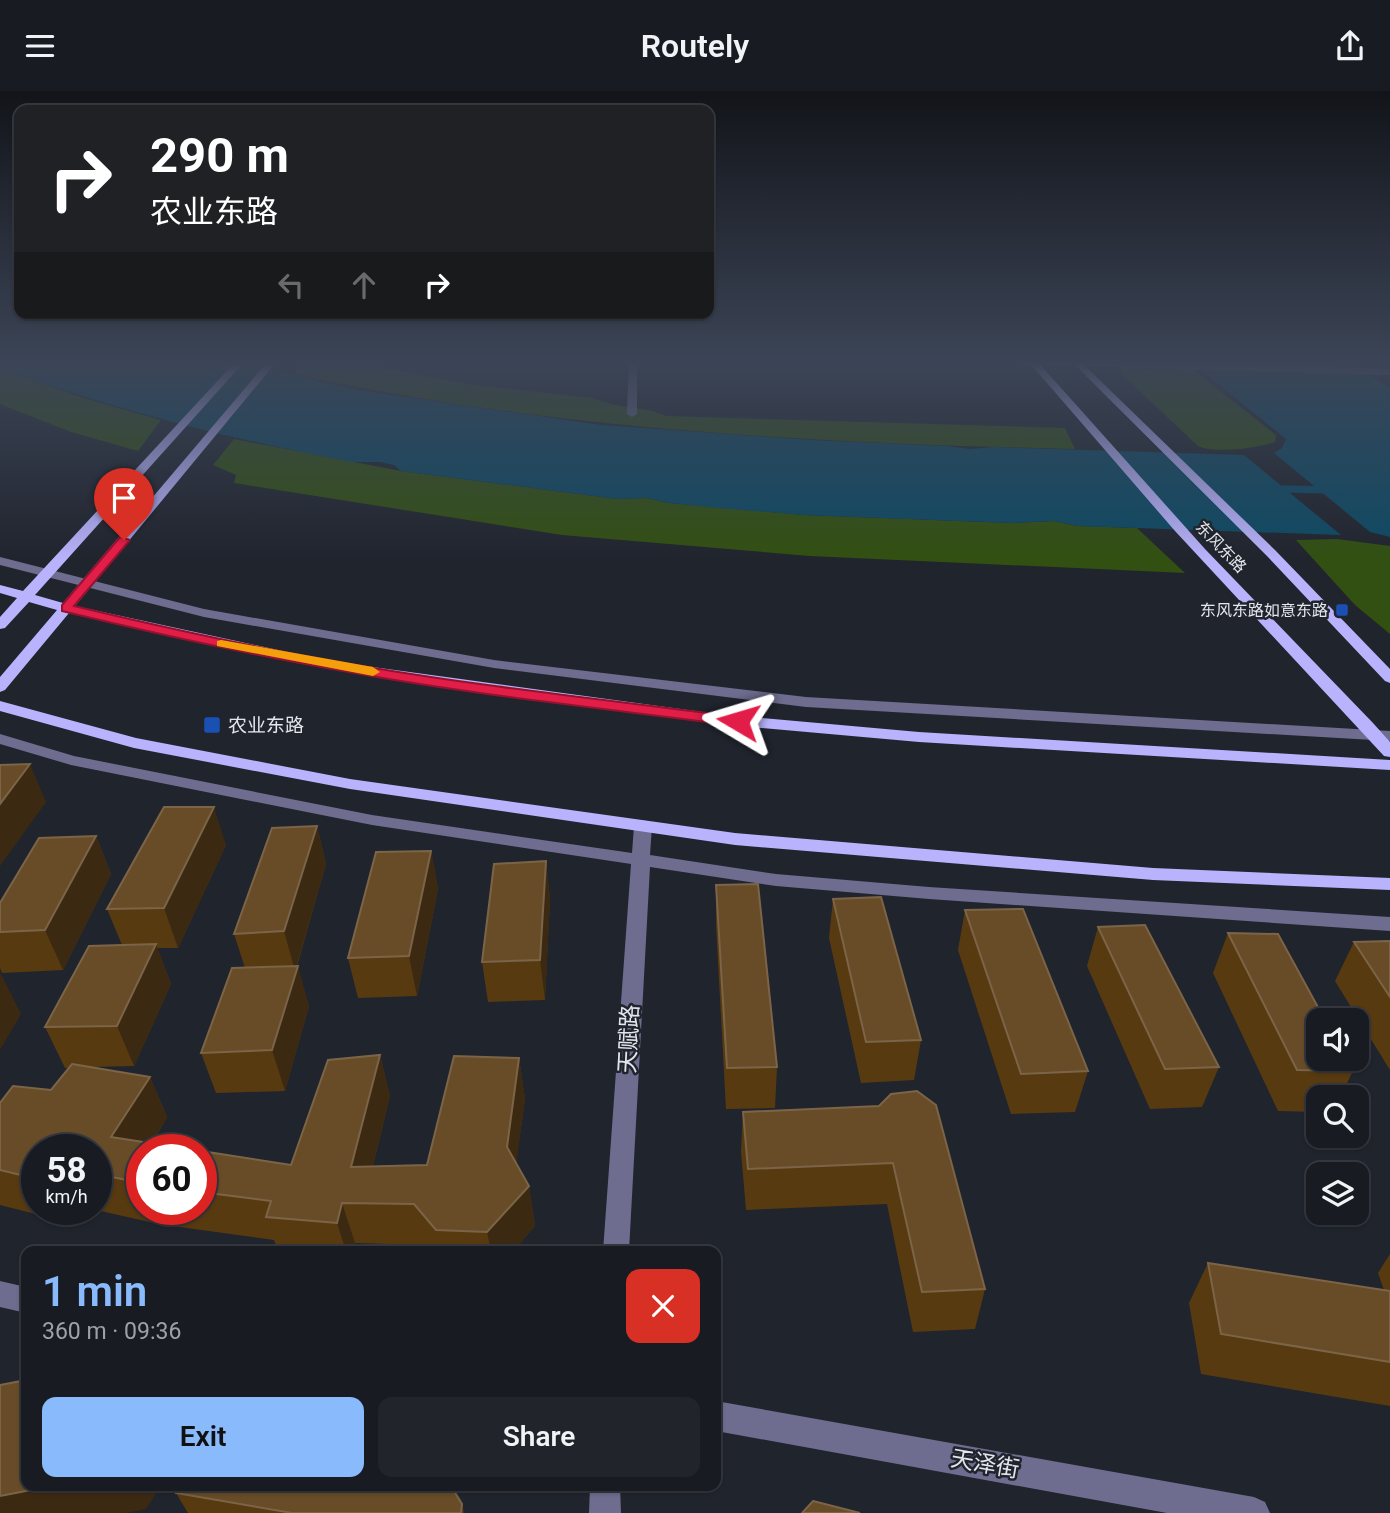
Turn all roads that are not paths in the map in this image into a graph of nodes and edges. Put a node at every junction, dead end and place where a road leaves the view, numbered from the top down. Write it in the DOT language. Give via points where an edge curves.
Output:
graph roads {
  1 [pos="181,427"];
  2 [pos="218,427"];
  3 [pos="1092,427"];
  4 [pos="1144,427"];
  5 [pos="0,561"];
  6 [pos="48,573"];
  7 [pos="87,583"];
  8 [pos="0,589"];
  9 [pos="26,597"];
  10 [pos="66,608"];
  11 [pos="0,625"];
  12 [pos="1390,678"];
  13 [pos="0,687"];
  14 [pos="0,706"];
  15 [pos="1382,735"];
  16 [pos="0,739"];
  17 [pos="1390,752"];
  18 [pos="1390,765"];
  19 [pos="643,826"];
  20 [pos="640,861"];
  21 [pos="1390,884"];
  22 [pos="1390,924"];
  23 [pos="616,1246"];
  24 [pos="0,1294"];
  25 [pos="21,1299"];
  26 [pos="721,1417"];
  27 [pos="605,1491"];
  28 [pos="605,1513"];
  29 [pos="1254,1513"];
  1 -- 6 [label="main road"];
  2 -- 7 [label="main road"];
  3 -- 15 [label="main road, 东风东路" via="1201,552"];
  4 -- 12 [label="main road, 东风东路"];
  5 -- 6 [label="street"];
  6 -- 7 [label="street"];
  6 -- 9 [label="main road"];
  7 -- 10 [label="main road"];
  7 -- 15 [label="street" via="204,613 350,641 740,694 945,711"];
  8 -- 9 [label="main road"];
  9 -- 10 [label="main road"];
  9 -- 11 [label="main road"];
  10 -- 13 [label="main road"];
  10 -- 18 [label="main road" via="329,665 717,719 906,736"];
  14 -- 19 [label="main road" via="134,743 350,784"];
  15 -- 17 [label="main road, 东风东路"];
  16 -- 20 [label="street" via="71,760 359,818"];
  19 -- 20 [label="street, 天赋路"];
  19 -- 21 [label="main road" via="735,839 1139,873"];
  20 -- 22 [label="street" via="776,880 915,892"];
  20 -- 23 [label="street, 天赋路"];
  24 -- 25 [label="street"];
  26 -- 29 [label="street, 天泽街"];
  27 -- 28 [label="street"];
}
